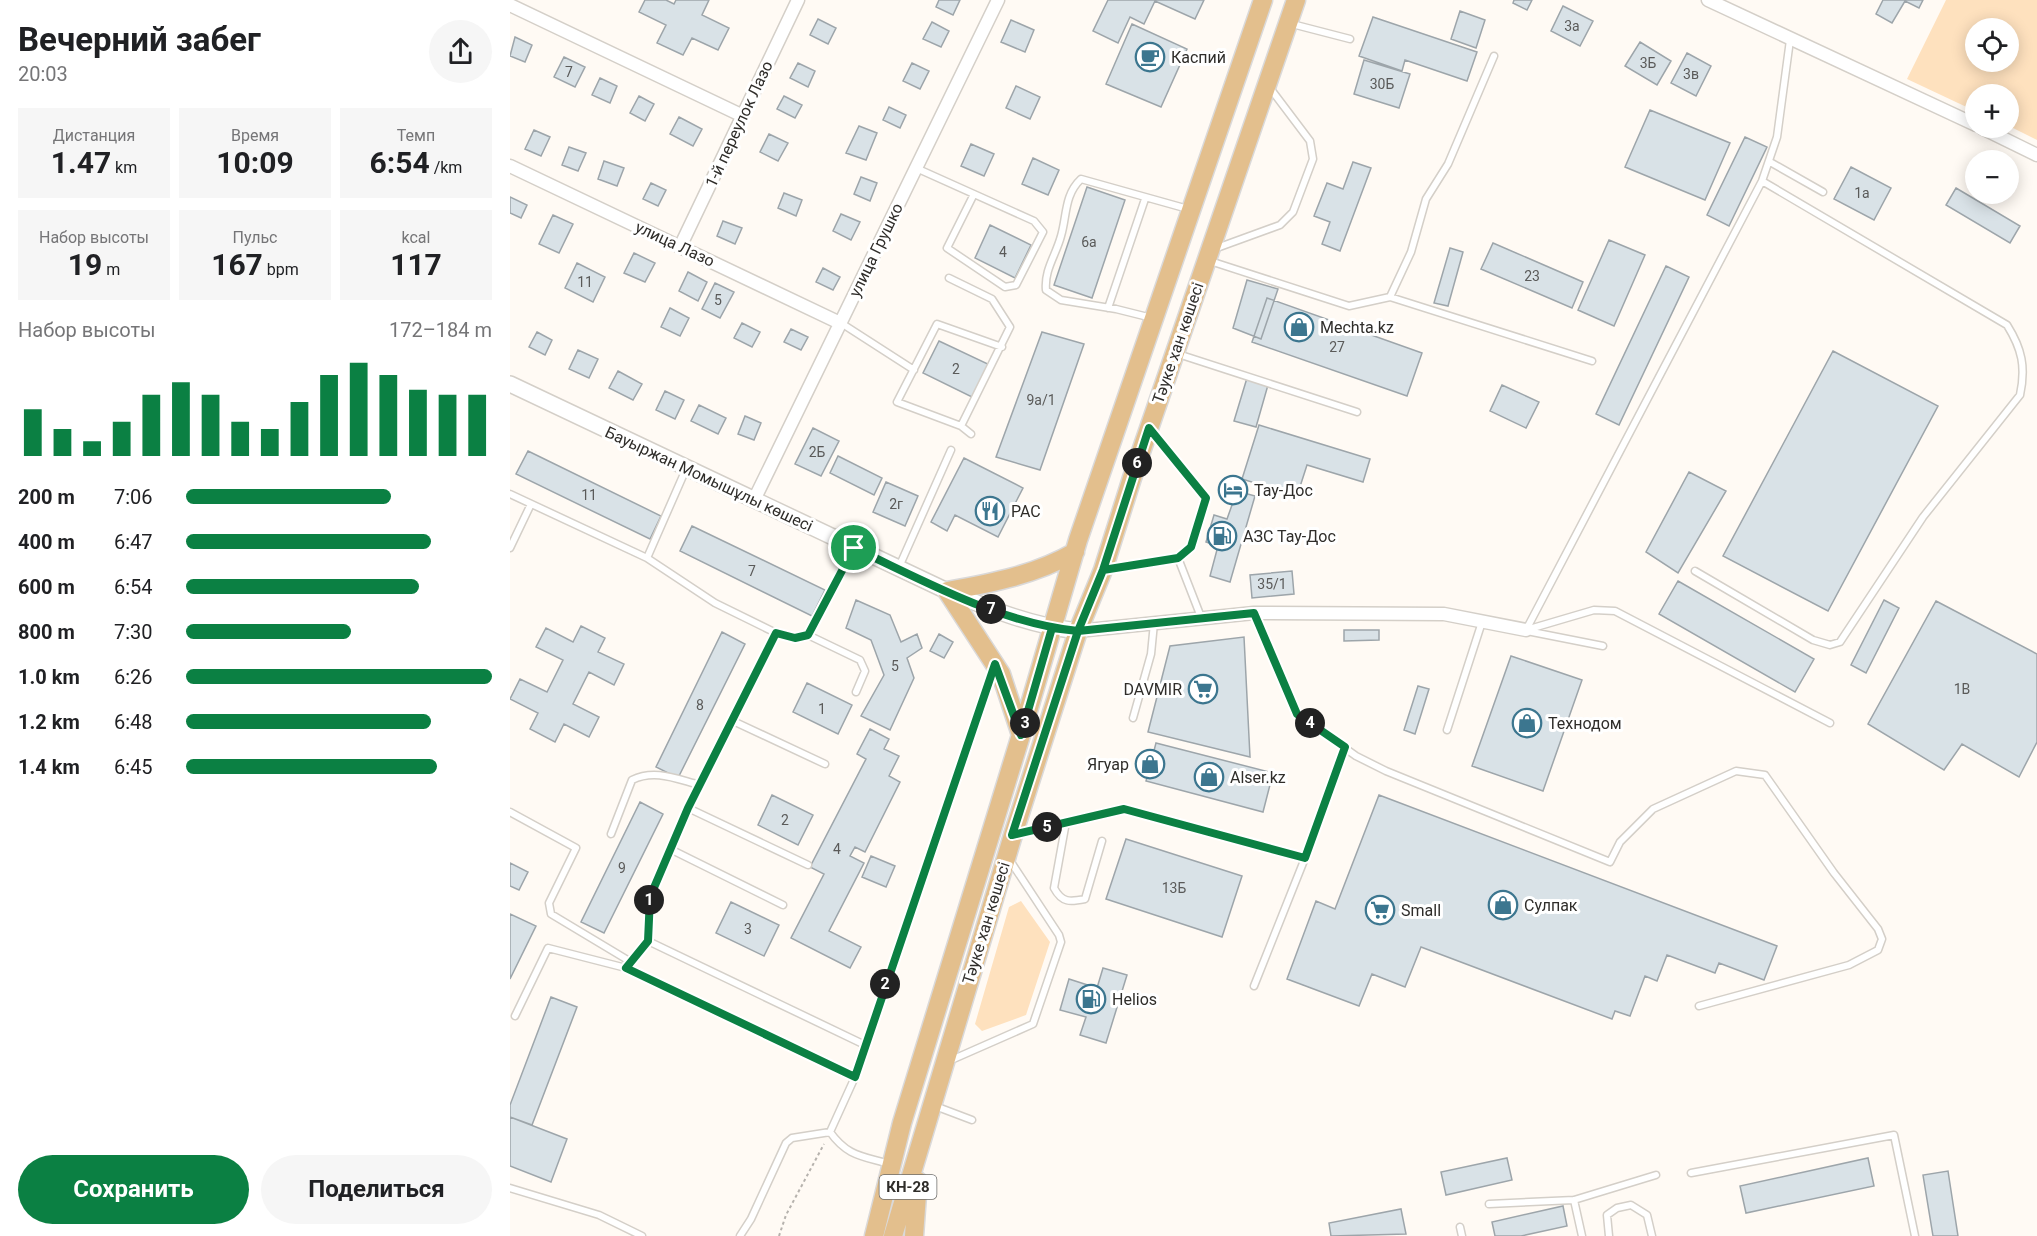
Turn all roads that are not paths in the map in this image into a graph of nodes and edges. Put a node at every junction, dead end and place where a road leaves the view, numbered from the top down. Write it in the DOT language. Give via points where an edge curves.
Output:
graph roads {
  1 [pos="798,0"];
  2 [pos="998,0"];
  3 [pos="1263,0"];
  4 [pos="1296,0"];
  5 [pos="1711,1"];
  6 [pos="510,5"];
  7 [pos="1288,23"];
  8 [pos="1350,39"];
  9 [pos="1790,40"];
  10 [pos="1494,56"];
  11 [pos="1268,84"];
  12 [pos="743,116"];
  13 [pos="1965,119"];
  14 [pos="2002,138"];
  15 [pos="2037,155"];
  16 [pos="1770,162"];
  17 [pos="510,166"];
  18 [pos="916,168"];
  19 [pos="1762,181"];
  20 [pos="1823,192"];
  21 [pos="974,194"];
  22 [pos="1145,199"];
  23 [pos="1191,210"];
  24 [pos="680,247"];
  25 [pos="1208,255"];
  26 [pos="949,278"];
  27 [pos="1390,297"];
  28 [pos="1108,308"];
  29 [pos="1154,319"];
  30 [pos="840,323"];
  31 [pos="1002,347"];
  32 [pos="1175,353"];
  33 [pos="1593,361"];
  34 [pos="914,370"];
  35 [pos="510,384"];
  36 [pos="1358,412"];
  37 [pos="961,426"];
  38 [pos="1149,428"];
  39 [pos="971,434"];
  40 [pos="951,450"];
  41 [pos="686,468"];
  42 [pos="510,494"];
  43 [pos="754,500"];
  44 [pos="531,504"];
  45 [pos="510,548"];
  46 [pos="854,548"];
  47 [pos="1075,552"];
  48 [pos="647,558"];
  49 [pos="1178,558"];
  50 [pos="899,569"];
  51 [pos="1103,570"];
  52 [pos="1695,571"];
  53 [pos="947,591"];
  54 [pos="1254,613"];
  55 [pos="1201,617"];
  56 [pos="1482,622"];
  57 [pos="1154,623"];
  58 [pos="1052,628"];
  59 [pos="1526,630"];
  60 [pos="1078,631"];
  61 [pos="776,633"];
  62 [pos="808,635"];
  63 [pos="1603,646"];
  64 [pos="995,664"];
  65 [pos="856,692"];
  66 [pos="1133,718"];
  67 [pos="733,722"];
  68 [pos="1830,723"];
  69 [pos="1447,730"];
  70 [pos="1021,735"];
  71 [pos="1345,747"];
  72 [pos="825,764"];
  73 [pos="700,785"];
  74 [pos="688,808"];
  75 [pos="510,812"];
  76 [pos="1066,822"];
  77 [pos="611,834"];
  78 [pos="1012,835"];
  79 [pos="1102,841"];
  80 [pos="670,849"];
  81 [pos="1006,855"];
  82 [pos="1305,858"];
  83 [pos="808,865"];
  84 [pos="783,905"];
  85 [pos="648,941"];
  86 [pos="631,962"];
  87 [pos="626,968"];
  88 [pos="1254,986"];
  89 [pos="1699,1006"];
  90 [pos="514,1016"];
  91 [pos="865,1045"];
  92 [pos="943,1064"];
  93 [pos="855,1077"];
  94 [pos="931,1104"];
  95 [pos="972,1120"];
  96 [pos="830,1132"];
  97 [pos="922,1137"];
  98 [pos="892,1165"];
  99 [pos="1691,1173"];
  100 [pos="1656,1175"];
  101 [pos="510,1188"];
  102 [pos="1574,1200"];
  103 [pos="1489,1204"];
  104 [pos="1460,1227"];
  105 [pos="642,1236"];
  106 [pos="740,1236"];
  107 [pos="874,1236"];
  108 [pos="893,1236"];
  109 [pos="914,1236"];
  110 [pos="1462,1236"];
  111 [pos="1582,1236"];
  112 [pos="1609,1236"];
  113 [pos="1652,1236"];
  114 [pos="1915,1236"];
  1 -- 12 [label="street, 1-й переулок Лазо"];
  2 -- 18 [label="street, улица Грушко"];
  3 -- 23 [label="main road, Тәуке хан көшесі / КН-28"];
  4 -- 7 [label="main road, Тәуке хан көшесі / КН-28"];
  5 -- 9 [label="street"];
  6 -- 12 [label="street"];
  7 -- 8 [label="lane"];
  7 -- 11 [label="main road, Тәуке хан көшесі / КН-28"];
  9 -- 13 [label="street"];
  9 -- 16 [label="lane"];
  10 -- 27 [label="lane" via="1448,164 1426,199 1411,252"];
  11 -- 25 [label="main road, Тәуке хан көшесі / КН-28"];
  11 -- 25 [label="lane" via="1310,141 1313,159 1293,212 1280,225"];
  12 -- 24 [label="street, 1-й переулок Лазо"];
  14 -- 15 [label="street"];
  16 -- 19 [label="lane"];
  16 -- 20 [label="lane"];
  17 -- 24 [label="street, улица Лазо"];
  18 -- 21 [label="lane"];
  18 -- 30 [label="street, улица Грушко"];
  19 -- 52 [label="lane" via="2007,325 2023,355 2024,376 2020,395 1923,516 1840,642 1830,645 1813,640"];
  19 -- 59 [label="lane"];
  21 -- 21 [label="lane" via="1034,221 1043,232 1016,285 1005,287 947,248"];
  22 -- 23 [label="lane"];
  22 -- 28 [label="lane"];
  22 -- 28 [label="lane" via="1081,180 1074,185 1066,205 1061,236 1045,279 1046,290 1061,300"];
  23 -- 29 [label="main road, Тәуке хан көшесі / КН-28"];
  24 -- 30 [label="street, улица Лазо"];
  25 -- 27 [label="lane" via="1349,306"];
  25 -- 32 [label="main road, Тәуке хан көшесі / КН-28"];
  26 -- 31 [label="lane" via="992,299 1010,327"];
  27 -- 33 [label="lane"];
  28 -- 29 [label="lane"];
  29 -- 47 [label="main road, Тәуке хан көшесі / КН-28"];
  30 -- 34 [label="lane"];
  30 -- 43 [label="street, улица Грушко"];
  31 -- 34 [label="lane" via="937,324"];
  31 -- 37 [label="lane"];
  32 -- 36 [label="lane"];
  32 -- 38 [label="main road, Тәуке хан көшесі / КН-28"];
  34 -- 37 [label="lane" via="897,402"];
  35 -- 41 [label="street, Бауыржан Момышұлы көшесі"];
  37 -- 39 [label="lane"];
  38 -- 49 [label="lane" via="1206,498 1191,547"];
  38 -- 51 [label="main road, Тәуке хан көшесі / КН-28"];
  40 -- 50 [label="lane"];
  41 -- 43 [label="street, Бауыржан Момышұлы көшесі"];
  41 -- 48 [label="lane"];
  42 -- 44 [label="lane"];
  43 -- 46 [label="street, Бауыржан Момышұлы көшесі"];
  44 -- 45 [label="lane"];
  44 -- 48 [label="lane"];
  46 -- 50 [label="street, Бауыржан Момышұлы көшесі"];
  46 -- 62 [label="lane"];
  47 -- 53 [label="main road" via="1053,565 1010,579"];
  47 -- 58 [label="main road, Тәуке хан көшесі / КН-28"];
  48 -- 61 [label="lane" via="715,603"];
  49 -- 51 [label="lane"];
  49 -- 55 [label="lane"];
  50 -- 53 [label="street, Бауыржан Момышұлы көшесі"];
  51 -- 60 [label="main road, Тәуке хан көшесі / КН-28"];
  53 -- 58 [label="street, Бауыржан Момышұлы көшесі" via="1018,620"];
  53 -- 64 [label="main road"];
  54 -- 55 [label="street"];
  54 -- 56 [label="street" via="1444,614"];
  54 -- 71 [label="lane" via="1297,714"];
  55 -- 57 [label="street"];
  56 -- 59 [label="street"];
  56 -- 69 [label="lane"];
  57 -- 60 [label="street"];
  57 -- 66 [label="lane" via="1151,654"];
  58 -- 60 [label="street, Бауыржан Момышұлы көшесі"];
  58 -- 70 [label="main road, Тәуке хан көшесі / КН-28"];
  59 -- 63 [label="lane"];
  59 -- 68 [label="lane" via="1594,610 1615,611"];
  60 -- 78 [label="main road, Тәуке хан көшесі / КН-28"];
  61 -- 62 [label="lane" via="795,638"];
  61 -- 67 [label="lane"];
  62 -- 65 [label="lane" via="860,660 865,671"];
  64 -- 70 [label="main road"];
  64 -- 91 [label="lane"];
  67 -- 72 [label="lane"];
  67 -- 73 [label="lane"];
  70 -- 98 [label="main road, Тәуке хан көшесі / КН-28"];
  71 -- 82 [label="lane"];
  71 -- 89 [label="lane" via="1386,771 1610,862 1620,842 1653,809 1736,771 1765,775 1882,939 1878,950 1849,965"];
  73 -- 74 [label="lane"];
  73 -- 77 [label="lane" via="656,774 632,780"];
  74 -- 80 [label="lane"];
  74 -- 83 [label="lane"];
  75 -- 86 [label="lane" via="576,848 549,903 551,914"];
  76 -- 78 [label="lane"];
  76 -- 79 [label="lane" via="1054,888 1066,901 1085,899"];
  76 -- 82 [label="lane" via="1124,809"];
  78 -- 81 [label="main road, Тәуке хан көшесі / КН-28"];
  80 -- 84 [label="lane"];
  80 -- 85 [label="lane" via="650,897"];
  81 -- 92 [label="main road, Тәуке хан көшесі / КН-28"];
  81 -- 92 [label="lane" via="1061,942 1030,1028"];
  82 -- 88 [label="lane"];
  85 -- 86 [label="lane"];
  85 -- 91 [label="lane"];
  86 -- 87 [label="lane"];
  87 -- 90 [label="lane" via="548,948"];
  87 -- 93 [label="lane"];
  91 -- 93 [label="lane"];
  92 -- 94 [label="main road, Тәуке хан көшесі / КН-28"];
  93 -- 96 [label="lane"];
  94 -- 95 [label="lane"];
  94 -- 97 [label="main road, Тәуке хан көшесі / КН-28"];
  96 -- 98 [label="lane" via="849,1152"];
  96 -- 106 [label="lane" via="792,1138 786,1143 752,1219"];
  97 -- 108 [label="main road, Тәуке хан көшесі / КН-28"];
  97 -- 109 [label="main road"];
  98 -- 107 [label="main road, Тәуке хан көшесі / КН-28"];
  99 -- 114 [label="lane" via="1894,1135"];
  100 -- 102 [label="lane"];
  101 -- 105 [label="lane" via="599,1215"];
  102 -- 103 [label="lane"];
  102 -- 111 [label="lane"];
  104 -- 110 [label="lane"];
  112 -- 113 [label="lane" via="1607,1215 1631,1205 1647,1215"];
}
